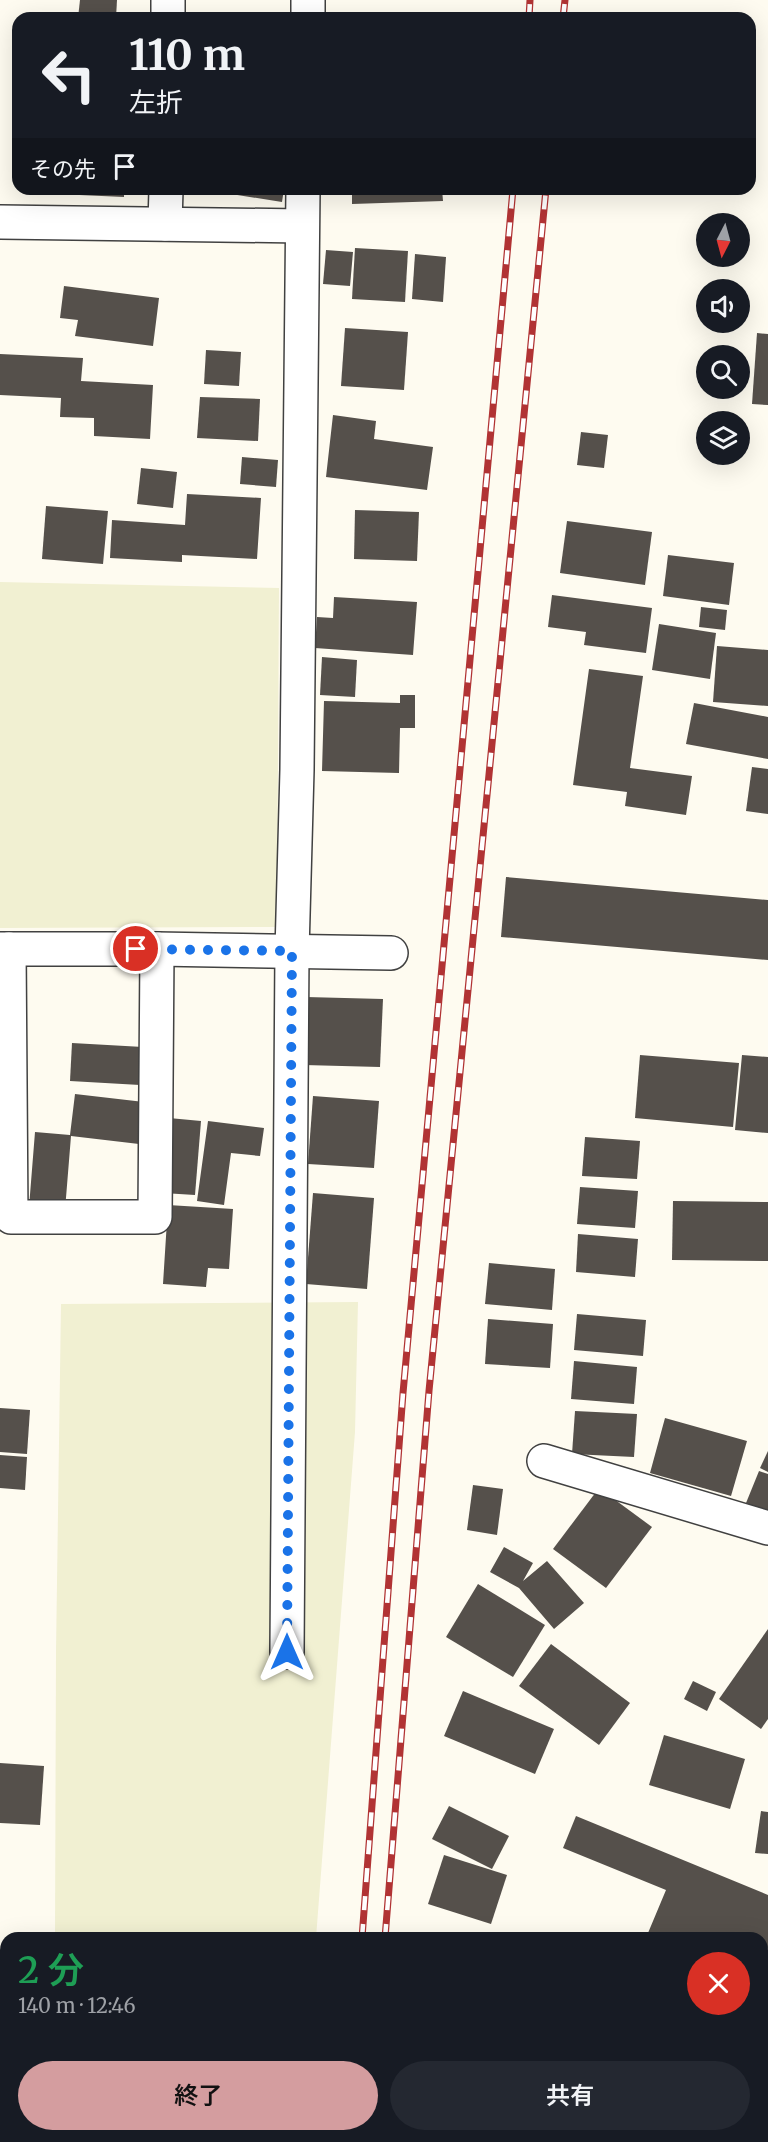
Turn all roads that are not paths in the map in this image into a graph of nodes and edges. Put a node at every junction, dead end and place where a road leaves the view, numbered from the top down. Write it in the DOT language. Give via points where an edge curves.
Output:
graph roads {
  1 [pos="166,195"];
  2 [pos="303,195"];
  3 [pos="0,222"];
  4 [pos="165,224"];
  5 [pos="302,226"];
  6 [pos="4,949"];
  7 [pos="157,949"];
  8 [pos="292,951"];
  9 [pos="391,953"];
  10 [pos="544,1461"];
  11 [pos="768,1528"];
  12 [pos="287,1652"];
  1 -- 4 [label="street"];
  2 -- 5 [label="street"];
  3 -- 4 [label="street"];
  4 -- 5 [label="street"];
  5 -- 8 [label="street"];
  6 -- 7 [label="street"];
  6 -- 7 [label="street" via="11,1217 155,1217"];
  7 -- 8 [label="street"];
  8 -- 9 [label="street"];
  8 -- 12 [label="street"];
  10 -- 11 [label="street"];
}
